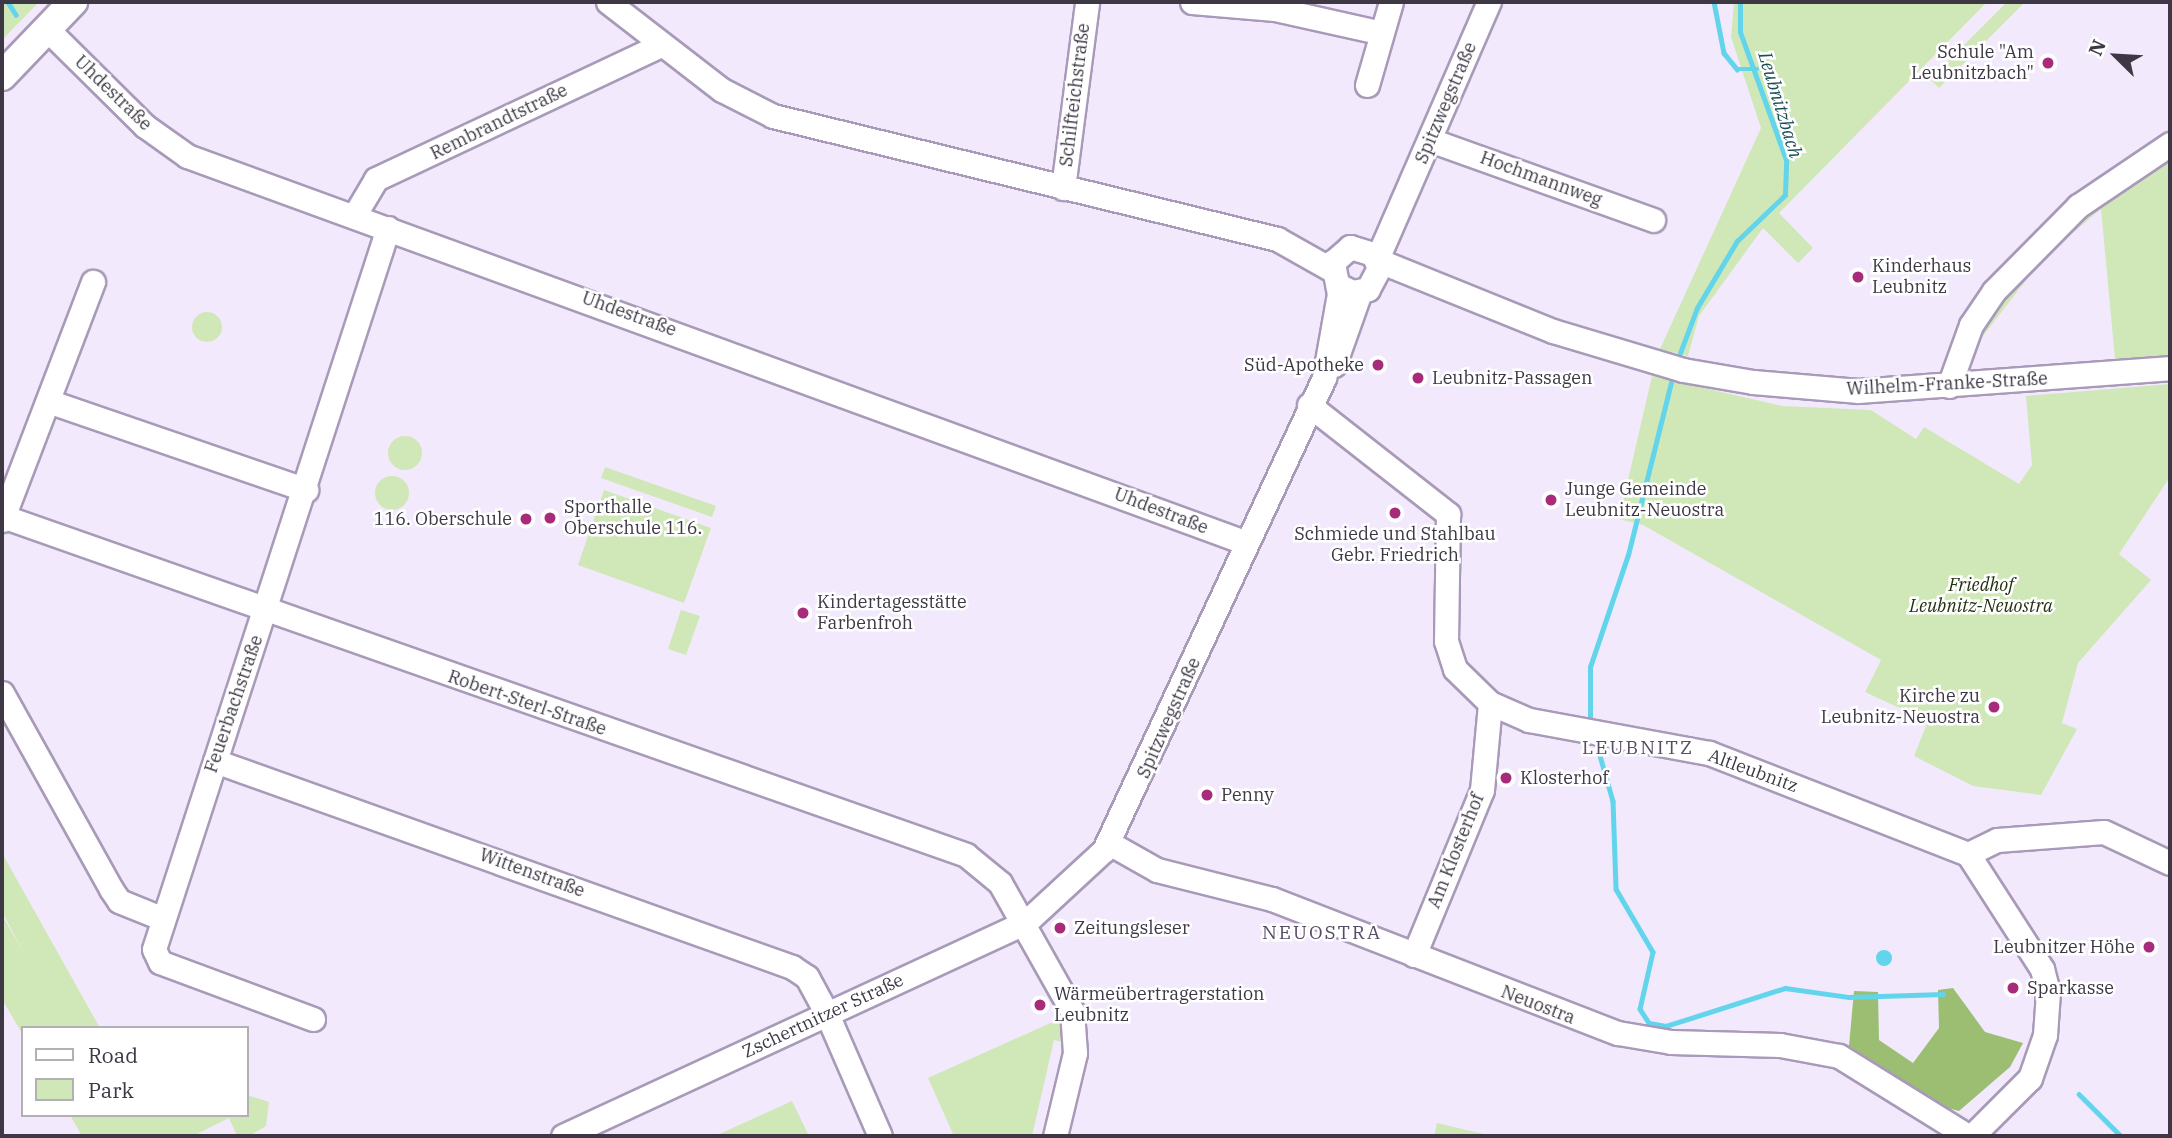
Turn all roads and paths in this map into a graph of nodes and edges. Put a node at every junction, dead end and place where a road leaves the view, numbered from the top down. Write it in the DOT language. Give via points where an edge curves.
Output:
graph roads {
  1 [pos="73,2"];
  2 [pos="608,2"];
  3 [pos="1087,2"];
  4 [pos="1192,2"];
  5 [pos="1391,2"];
  6 [pos="1489,2"];
  7 [pos="47,29"];
  8 [pos="1378,32"];
  9 [pos="659,46"];
  10 [pos="2,76"];
  11 [pos="1367,85"];
  12 [pos="1430,140"];
  13 [pos="2170,144"];
  14 [pos="1063,188"];
  15 [pos="354,216"];
  16 [pos="1653,220"];
  17 [pos="388,228"];
  18 [pos="1354,262"];
  19 [pos="93,282"];
  20 [pos="1367,288"];
  21 [pos="1443,292"];
  22 [pos="2170,368"];
  23 [pos="1324,378"];
  24 [pos="1949,386"];
  25 [pos="51,402"];
  26 [pos="1309,405"];
  27 [pos="306,490"];
  28 [pos="2,518"];
  29 [pos="1247,543"];
  30 [pos="265,613"];
  31 [pos="2,693"];
  32 [pos="1490,703"];
  33 [pos="215,761"];
  34 [pos="1109,843"];
  35 [pos="1968,854"];
  36 [pos="2170,863"];
  37 [pos="1074,882"];
  38 [pos="161,918"];
  39 [pos="1026,922"];
  40 [pos="1414,955"];
  41 [pos="827,1014"];
  42 [pos="313,1019"];
  43 [pos="563,1136"];
  44 [pos="880,1136"];
  45 [pos="1055,1136"];
  46 [pos="1962,1136"];
  1 -- 7 [label="main road"];
  2 -- 9 [label="street, Wilhelm-Franke-Straße"];
  3 -- 14 [label="street, Schilfteichstraße"];
  4 -- 8 [label="street" via="1275,9"];
  5 -- 8 [label="street"];
  6 -- 12 [label="street, Spitzwegstraße"];
  7 -- 10 [label="main road"];
  7 -- 15 [label="street, Uhdestraße" via="177,150"];
  8 -- 11 [label="street"];
  9 -- 14 [label="street, Wilhelm-Franke-Straße" via="722,90 773,116"];
  9 -- 15 [label="street, Rembrandtstraße" via="376,179"];
  12 -- 16 [label="street, Hochmannweg"];
  12 -- 18 [label="street, Spitzwegstraße" via="1402,203"];
  13 -- 24 [label="street" via="2085,200 1994,291 1971,325"];
  14 -- 18 [label="street, Wilhelm-Franke-Straße"];
  15 -- 17 [label="street, Uhdestraße"];
  17 -- 27 [label="street, Feuerbachstraße"];
  17 -- 29 [label="street, Uhdestraße"];
  18 -- 20 [label="street, Wilhelm-Franke-Straße"];
  18 -- 20 [label="street"];
  18 -- 21 [label="street, Wilhelm-Franke-Straße"];
  18 -- 23 [label="street"];
  19 -- 25 [label="street, Robert-Sterl-Straße"];
  20 -- 21 [label="street, Wilhelm-Franke-Straße"];
  20 -- 23 [label="street" via="1347,341"];
  21 -- 24 [label="street, Wilhelm-Franke-Straße" via="1683,370 1831,389"];
  22 -- 24 [label="street, Wilhelm-Franke-Straße"];
  23 -- 26 [label="street, Spitzwegstraße"];
  25 -- 27 [label="street"];
  25 -- 28 [label="street, Robert-Sterl-Straße"];
  26 -- 29 [label="street, Spitzwegstraße"];
  26 -- 32 [label="street, Altleubnitz" via="1448,514 1446,641 1455,669"];
  27 -- 30 [label="street, Feuerbachstraße"];
  28 -- 30 [label="street, Robert-Sterl-Straße"];
  29 -- 34 [label="street, Spitzwegstraße"];
  30 -- 33 [label="street, Feuerbachstraße"];
  30 -- 39 [label="street, Robert-Sterl-Straße" via="966,855 1000,883"];
  31 -- 38 [label="street" via="119,901"];
  32 -- 35 [label="street, Altleubnitz" via="1529,720 1709,752"];
  32 -- 40 [label="street, Am Klosterhof" via="1482,790"];
  33 -- 38 [label="street, Feuerbachstraße"];
  33 -- 41 [label="street, Wittenstraße" via="792,967 807,977"];
  34 -- 37 [label="street, Spitzwegstraße"];
  34 -- 40 [label="street, Neuostra" via="1157,870 1223,882"];
  35 -- 36 [label="street" via="1997,840 2104,832"];
  35 -- 46 [label="street" via="2042,969 2048,992 2045,1035 2030,1079"];
  37 -- 39 [label="street, Zschertnitzer Straße"];
  38 -- 42 [label="street, Feuerbachstraße" via="154,949 160,962"];
  39 -- 41 [label="street, Zschertnitzer Straße"];
  39 -- 45 [label="street" via="1066,996 1075,1027"];
  40 -- 46 [label="street, Neuostra" via="1618,1033 1839,1056"];
  41 -- 43 [label="street, Zschertnitzer Straße"];
  41 -- 44 [label="street, Wittenstraße"];
}
